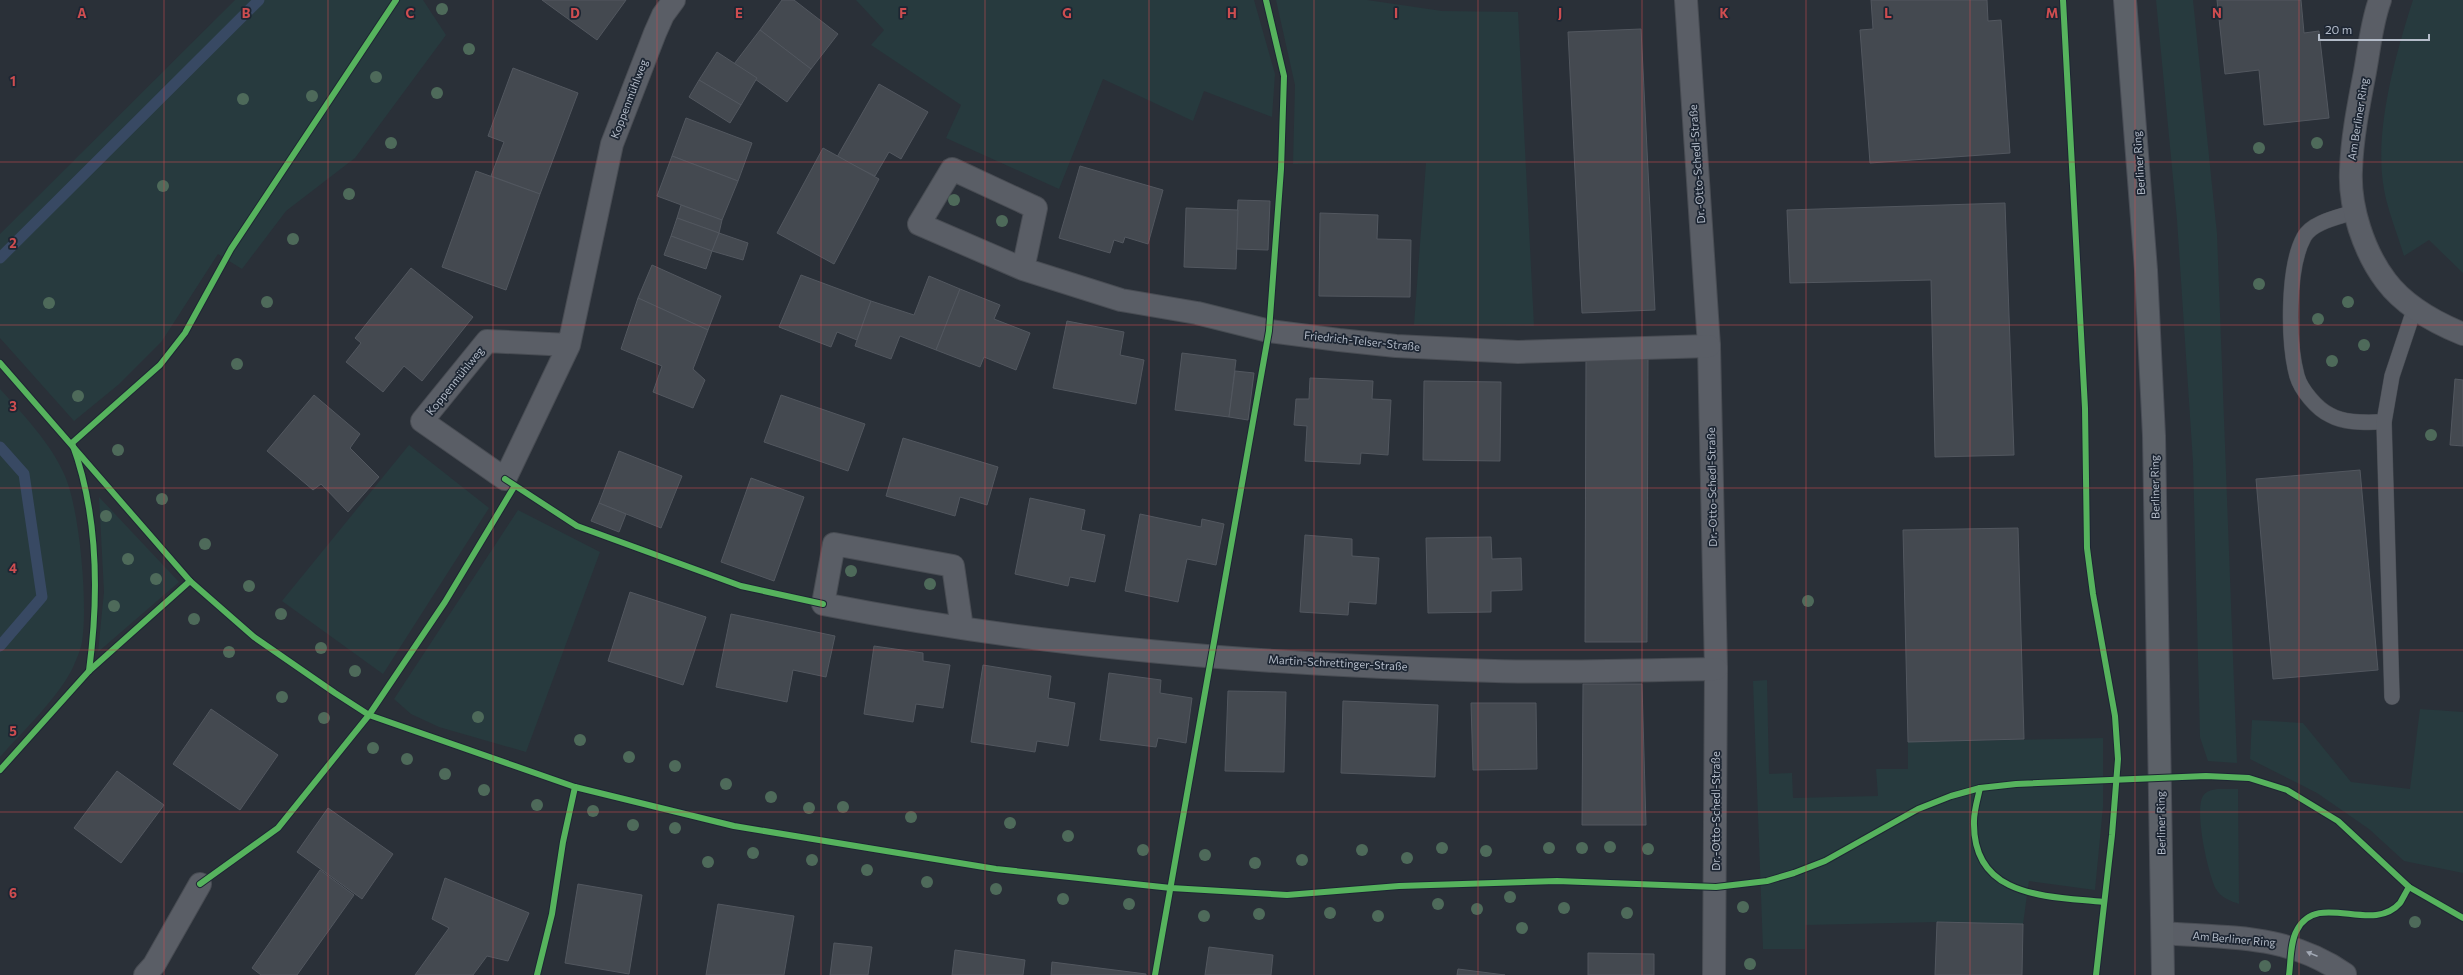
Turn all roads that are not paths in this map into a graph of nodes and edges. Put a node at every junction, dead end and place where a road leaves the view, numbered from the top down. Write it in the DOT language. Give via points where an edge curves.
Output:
graph roads {
  1 [pos="674,0"];
  2 [pos="1686,0"];
  3 [pos="2125,0"];
  4 [pos="2379,1"];
  5 [pos="2354,212"];
  6 [pos="1023,270"];
  7 [pos="2415,307"];
  8 [pos="2463,334"];
  9 [pos="569,345"];
  10 [pos="1709,346"];
  11 [pos="2384,422"];
  12 [pos="962,628"];
  13 [pos="1716,669"];
  14 [pos="2392,697"];
  15 [pos="200,884"];
  16 [pos="2164,933"];
  17 [pos="145,975"];
  18 [pos="1714,975"];
  19 [pos="2164,975"];
  20 [pos="2347,975"];
  1 -- 9 [label="street, Koppenmühlweg" via="663,15 655,33 612,144"];
  2 -- 10 [label="street, Dr.-Otto-Schedl-Straße"];
  3 -- 16 [label="main road, Berliner Ring" via="2146,270 2154,436"];
  4 -- 5 [label="street, Am Berliner Ring" via="2355,126 2351,172"];
  5 -- 7 [label="street, Am Berliner Ring" via="2369,251 2386,282"];
  5 -- 11 [label="lane" via="2323,222 2304,236 2296,261 2291,298 2292,348 2298,377 2311,400 2330,415 2353,422"];
  6 -- 6 [label="street, Friedrich-Telser-Straße" via="1036,208 952,169 919,224"];
  6 -- 10 [label="street, Friedrich-Telser-Straße" via="1127,301 1197,313 1269,330 1366,343 1518,352"];
  7 -- 8 [label="street, Am Berliner Ring" via="2438,324"];
  7 -- 11 [label="lane" via="2392,376"];
  9 -- 9 [label="street, Koppenmühlweg" via="487,341 422,421 505,479"];
  10 -- 13 [label="street, Dr.-Otto-Schedl-Straße"];
  11 -- 14 [label="lane"];
  12 -- 12 [label="street, Martin-Schrettinger-Straße" via="823,604 834,544 953,566"];
  12 -- 13 [label="street, Martin-Schrettinger-Straße" via="1085,645 1248,659 1495,671"];
  13 -- 18 [label="street, Dr.-Otto-Schedl-Straße"];
  15 -- 17 [label="street" via="154,965"];
  16 -- 19 [label="main road, Berliner Ring"];
  20 -- 16 [label="street, Am Berliner Ring, one-way" via="2324,959 2278,943"];
}
